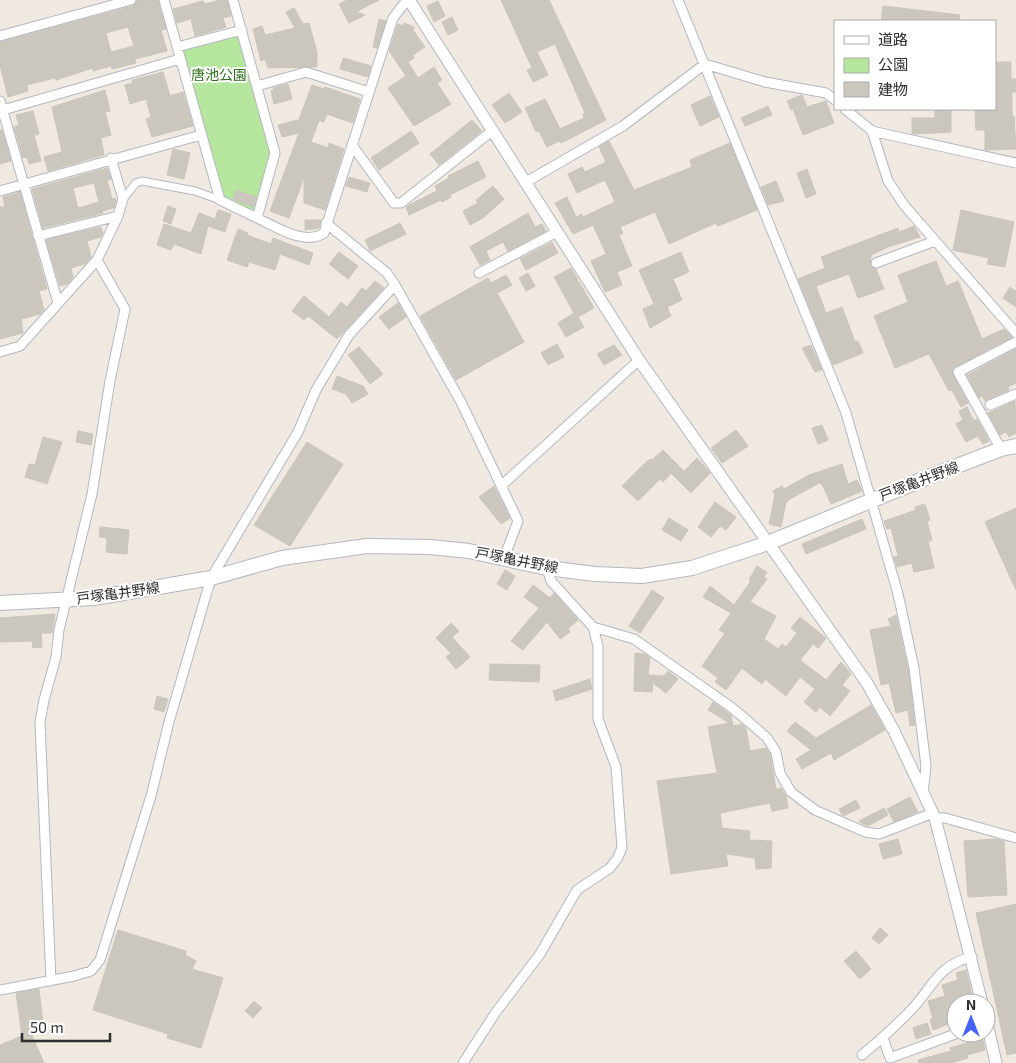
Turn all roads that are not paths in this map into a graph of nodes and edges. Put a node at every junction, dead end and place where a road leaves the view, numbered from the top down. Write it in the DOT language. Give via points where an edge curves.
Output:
graph roads {
  1 [pos="131,0"];
  2 [pos="164,0"];
  3 [pos="233,0"];
  4 [pos="408,0"];
  5 [pos="678,0"];
  6 [pos="242,30"];
  7 [pos="0,36"];
  8 [pos="177,47"];
  9 [pos="180,59"];
  10 [pos="705,64"];
  11 [pos="257,86"];
  12 [pos="369,92"];
  13 [pos="834,99"];
  14 [pos="1,105"];
  15 [pos="846,110"];
  16 [pos="492,131"];
  17 [pos="872,131"];
  18 [pos="202,134"];
  19 [pos="352,145"];
  20 [pos="111,158"];
  21 [pos="1016,163"];
  22 [pos="526,182"];
  23 [pos="24,184"];
  24 [pos="0,191"];
  25 [pos="123,199"];
  26 [pos="220,200"];
  27 [pos="118,216"];
  28 [pos="257,218"];
  29 [pos="326,223"];
  30 [pos="557,232"];
  31 [pos="38,236"];
  32 [pos="935,241"];
  33 [pos="96,260"];
  34 [pos="876,263"];
  35 [pos="480,273"];
  36 [pos="396,285"];
  37 [pos="58,303"];
  38 [pos="1016,333"];
  39 [pos="1016,342"];
  40 [pos="0,352"];
  41 [pos="639,360"];
  42 [pos="1016,394"];
  43 [pos="990,405"];
  44 [pos="1016,446"];
  45 [pos="1001,449"];
  46 [pos="501,486"];
  47 [pos="872,500"];
  48 [pos="768,543"];
  49 [pos="504,558"];
  50 [pos="547,568"];
  51 [pos="211,578"];
  52 [pos="68,600"];
  53 [pos="0,603"];
  54 [pos="593,627"];
  55 [pos="924,794"];
  56 [pos="934,815"];
  57 [pos="1016,838"];
  58 [pos="972,957"];
  59 [pos="52,981"];
  60 [pos="0,990"];
  61 [pos="980,993"];
  62 [pos="946,1037"];
  63 [pos="883,1038"];
  64 [pos="991,1043"];
  65 [pos="862,1055"];
  66 [pos="463,1063"];
  67 [pos="996,1063"];
  1 -- 7 [label="street"];
  2 -- 8 [label="street"];
  3 -- 6 [label="street"];
  4 -- 12 [label="street" via="393,18"];
  4 -- 16 [label="street"];
  5 -- 10 [label="street"];
  6 -- 8 [label="street"];
  6 -- 11 [label="street"];
  8 -- 9 [label="street"];
  9 -- 14 [label="street"];
  9 -- 18 [label="street"];
  10 -- 13 [label="street" via="765,82 826,93"];
  10 -- 22 [label="street" via="623,126"];
  10 -- 47 [label="street" via="846,413"];
  11 -- 12 [label="street" via="306,72"];
  11 -- 28 [label="street" via="275,154"];
  12 -- 19 [label="street"];
  14 -- 23 [label="street"];
  15 -- 17 [label="street"];
  16 -- 19 [label="street" via="401,203 394,203"];
  16 -- 22 [label="street"];
  17 -- 21 [label="street"];
  17 -- 32 [label="street" via="888,181"];
  18 -- 20 [label="street"];
  18 -- 26 [label="street"];
  19 -- 29 [label="street"];
  20 -- 23 [label="street"];
  20 -- 25 [label="street"];
  22 -- 30 [label="street"];
  23 -- 24 [label="street"];
  23 -- 31 [label="street"];
  25 -- 26 [label="street" via="136,183 142,181"];
  25 -- 27 [label="street"];
  26 -- 28 [label="street"];
  27 -- 31 [label="street"];
  27 -- 33 [label="street"];
  28 -- 29 [label="street" via="302,237 318,237 324,233"];
  29 -- 36 [label="street" via="387,273"];
  30 -- 35 [label="street"];
  30 -- 41 [label="street"];
  31 -- 37 [label="street"];
  32 -- 34 [label="street"];
  32 -- 38 [label="street"];
  33 -- 37 [label="street"];
  33 -- 52 [label="street" via="125,309 92,494"];
  36 -- 46 [label="street" via="461,402"];
  36 -- 51 [label="street" via="349,335 316,390 298,432"];
  37 -- 40 [label="street" via="20,346"];
  39 -- 45 [label="street" via="958,372"];
  41 -- 46 [label="street"];
  41 -- 48 [label="street"];
  42 -- 43 [label="street"];
  44 -- 45 [label="main road, 戸塚亀井野線"];
  45 -- 47 [label="main road, 戸塚亀井野線"];
  46 -- 49 [label="street" via="518,521"];
  47 -- 48 [label="main road, 戸塚亀井野線"];
  47 -- 55 [label="street" via="914,668 926,766"];
  48 -- 50 [label="main road, 戸塚亀井野線" via="692,568 642,576"];
  48 -- 55 [label="street" via="867,683"];
  49 -- 50 [label="main road, 戸塚亀井野線"];
  49 -- 51 [label="main road, 戸塚亀井野線" via="430,547 367,546 282,558"];
  50 -- 54 [label="street" via="551,582"];
  51 -- 52 [label="main road, 戸塚亀井野線"];
  51 -- 59 [label="street" via="169,722 152,796 100,960 91,971"];
  52 -- 53 [label="main road, 戸塚亀井野線"];
  52 -- 59 [label="street" via="40,722"];
  54 -- 56 [label="street" via="634,639 731,707 767,738 776,752 780,773 791,792 815,810 865,832 879,834"];
  54 -- 66 [label="street" via="598,646 598,719 616,767 622,848 610,868 577,890 540,954"];
  55 -- 56 [label="street"];
  56 -- 57 [label="street"];
  56 -- 58 [label="street"];
  58 -- 61 [label="street"];
  58 -- 63 [label="street" via="944,969"];
  59 -- 60 [label="street"];
  62 -- 63 [label="street" via="890,1058"];
  63 -- 65 [label="street"];
  64 -- 67 [label="street"];
}
